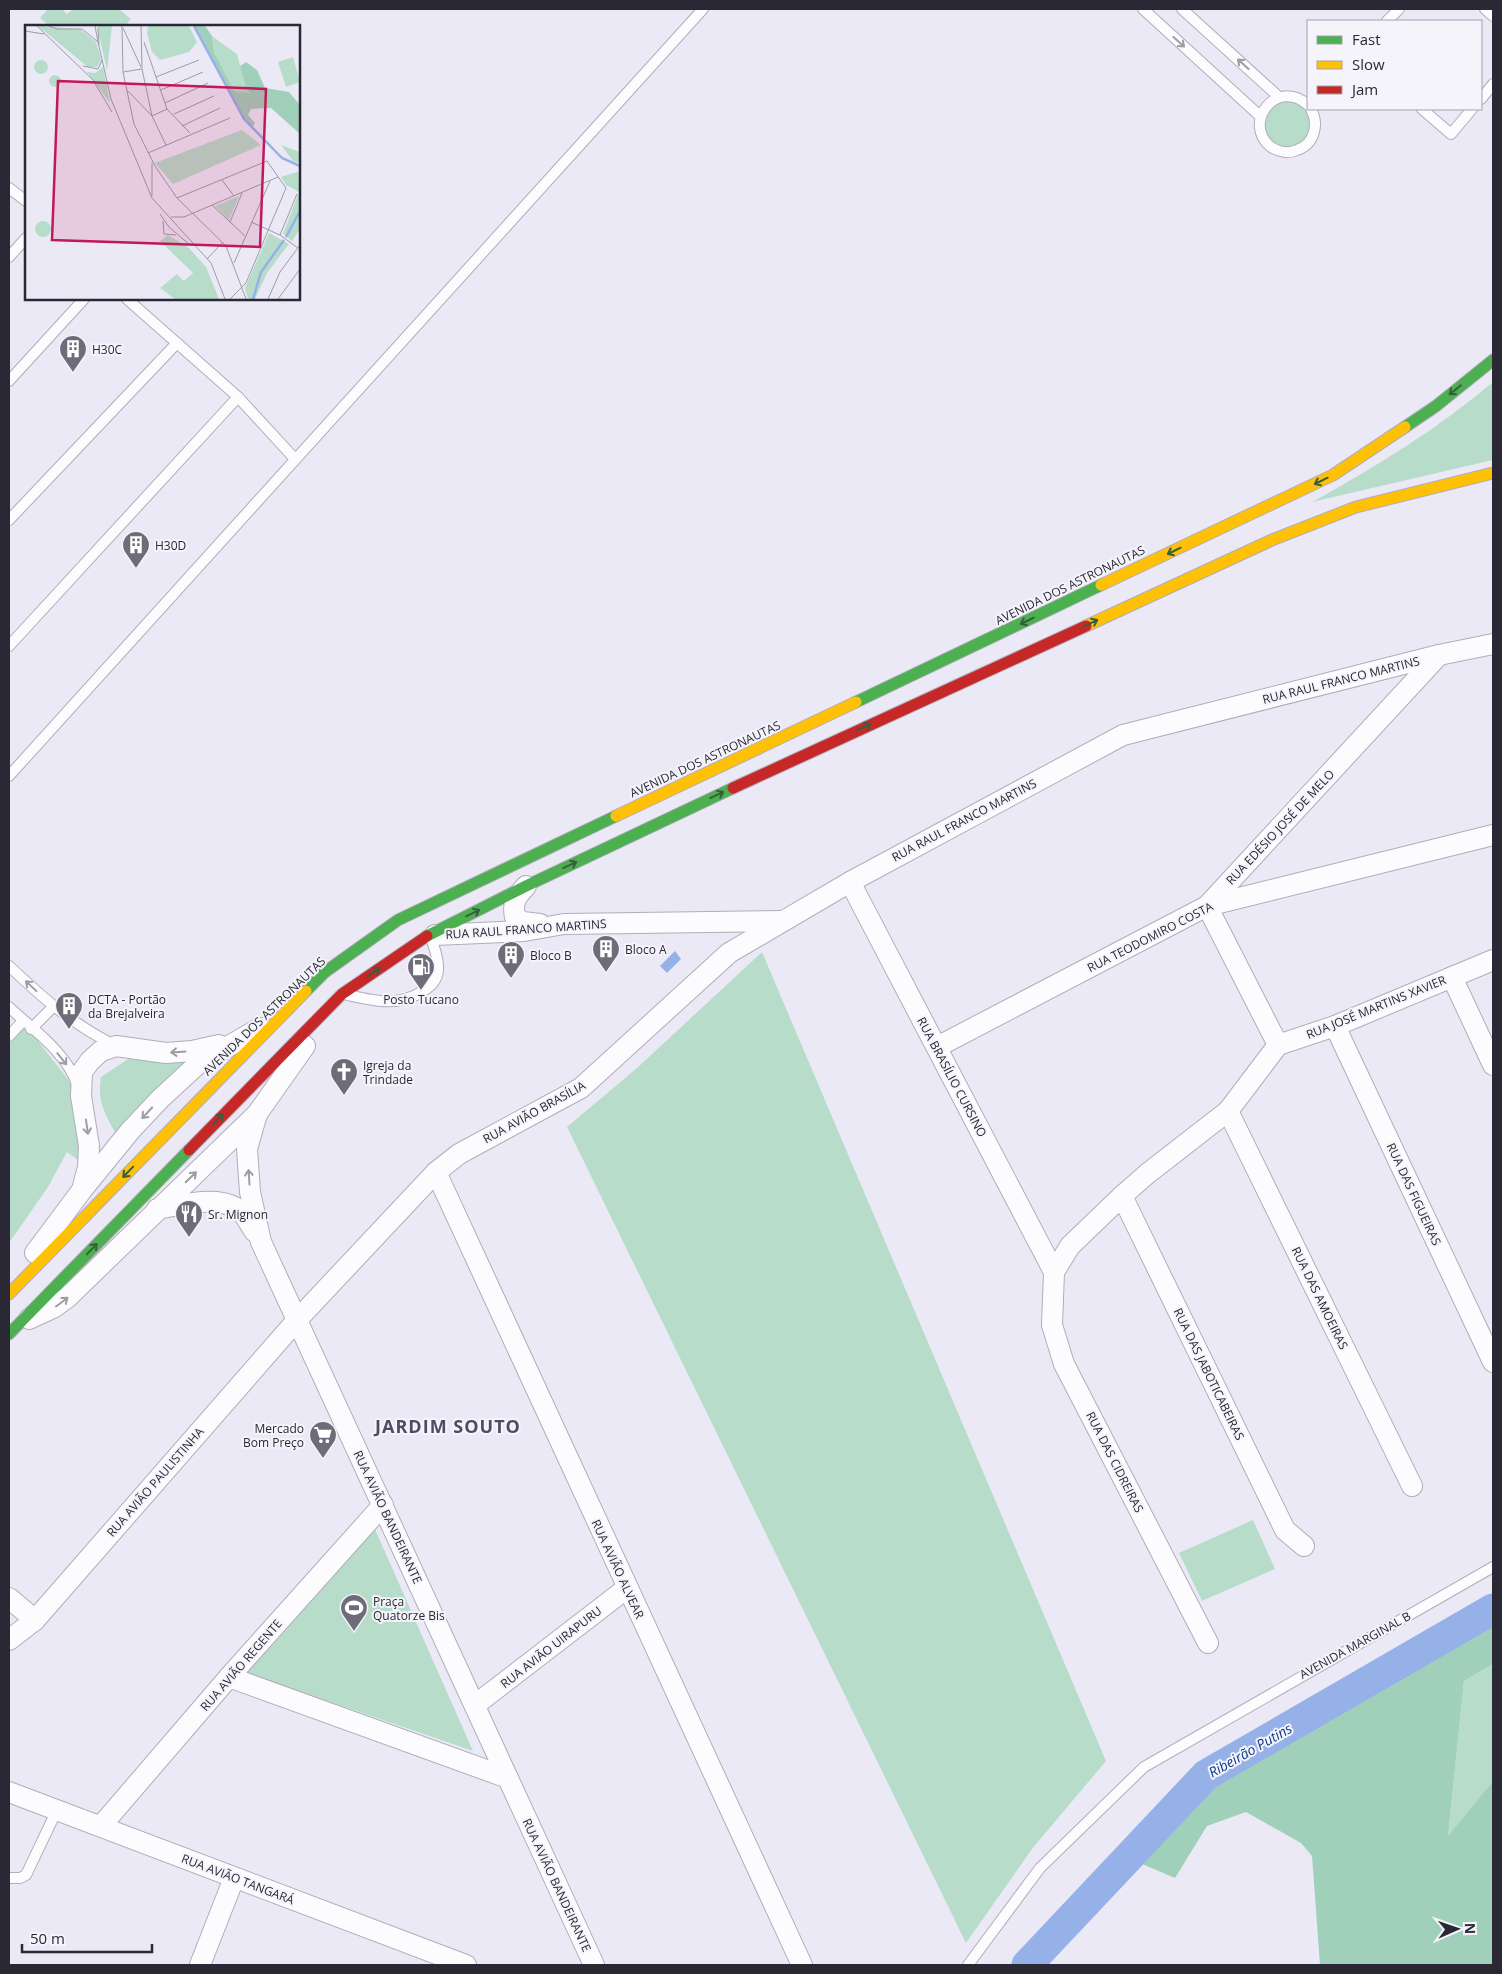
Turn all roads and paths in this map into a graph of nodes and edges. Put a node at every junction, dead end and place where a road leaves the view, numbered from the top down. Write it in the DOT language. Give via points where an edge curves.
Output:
graph roads {
  1 [pos="703,9"];
  2 [pos="1142,9"];
  3 [pos="1182,9"];
  4 [pos="1398,9"];
  5 [pos="1485,9"];
  6 [pos="1493,16"];
  7 [pos="1388,20"];
  8 [pos="1493,84"];
  9 [pos="1279,97"];
  10 [pos="1482,98"];
  11 [pos="1307,104"];
  12 [pos="1311,110"];
  13 [pos="1423,110"];
  14 [pos="1467,111"];
  15 [pos="1261,117"];
  16 [pos="9,188"];
  17 [pos="25,200"];
  18 [pos="25,239"];
  19 [pos="9,258"];
  20 [pos="83,300"];
  21 [pos="127,300"];
  22 [pos="177,343"];
  23 [pos="1493,360"];
  24 [pos="9,381"];
  25 [pos="238,397"];
  26 [pos="296,459"];
  27 [pos="1493,473"];
  28 [pos="9,520"];
  29 [pos="1493,644"];
  30 [pos="9,646"];
  31 [pos="1439,655"];
  32 [pos="9,776"];
  33 [pos="1493,835"];
  34 [pos="850,882"];
  35 [pos="526,886"];
  36 [pos="1207,906"];
  37 [pos="785,920"];
  38 [pos="564,924"];
  39 [pos="429,935"];
  40 [pos="1493,960"];
  41 [pos="9,966"];
  42 [pos="1452,977"];
  43 [pos="342,994"];
  44 [pos="9,1007"];
  45 [pos="53,1007"];
  46 [pos="284,1012"];
  47 [pos="23,1020"];
  48 [pos="1335,1026"];
  49 [pos="32,1028"];
  50 [pos="9,1036"];
  51 [pos="246,1044"];
  52 [pos="1278,1045"];
  53 [pos="116,1046"];
  54 [pos="937,1047"];
  55 [pos="1493,1065"];
  56 [pos="271,1078"];
  57 [pos="81,1096"];
  58 [pos="1228,1111"];
  59 [pos="257,1114"];
  60 [pos="436,1172"];
  61 [pos="82,1190"];
  62 [pos="1122,1196"];
  63 [pos="92,1209"];
  64 [pos="157,1210"];
  65 [pos="119,1235"];
  66 [pos="261,1242"];
  67 [pos="1054,1272"];
  68 [pos="9,1289"];
  69 [pos="9,1294"];
  70 [pos="297,1320"];
  71 [pos="14,1329"];
  72 [pos="1493,1362"];
  73 [pos="1412,1486"];
  74 [pos="383,1505"];
  75 [pos="1304,1546"];
  76 [pos="1493,1567"];
  77 [pos="627,1588"];
  78 [pos="9,1598"];
  79 [pos="34,1620"];
  80 [pos="9,1640"];
  81 [pos="1208,1643"];
  82 [pos="229,1677"];
  83 [pos="475,1705"];
  84 [pos="508,1778"];
  85 [pos="9,1792"];
  86 [pos="57,1810"];
  87 [pos="101,1826"];
  88 [pos="9,1878"];
  89 [pos="234,1878"];
  90 [pos="200,1965"];
  91 [pos="466,1965"];
  92 [pos="594,1965"];
  93 [pos="802,1965"];
  94 [pos="968,1965"];
  1 -- 26 [label="lane"];
  2 -- 15 [label="lane, one-way"];
  9 -- 3 [label="lane, one-way"];
  4 -- 7 [label="lane"];
  5 -- 6 [label="lane"];
  8 -- 10 [label="lane"];
  9 -- 11 [label="lane" via="1294,97"];
  9 -- 15 [label="lane" via="1264,108"];
  12 -- 15 [label="lane" via="1316,122 1313,135 1306,146 1294,152 1281,152 1269,145 1262,134"];
  13 -- 14 [label="lane" via="1451,134"];
  16 -- 17 [label="lane"];
  18 -- 19 [label="lane"];
  20 -- 24 [label="lane"];
  21 -- 22 [label="lane"];
  22 -- 25 [label="lane"];
  22 -- 28 [label="lane"];
  23 -- 46 [label="main road, AVENIDA DOS ASTRONAUTAS, one-way" via="1436,406 1332,475 398,920 325,972"];
  25 -- 26 [label="lane"];
  25 -- 30 [label="lane"];
  26 -- 32 [label="lane"];
  35 -- 27 [label="main road, one-way" via="1272,540 1356,507"];
  29 -- 31 [label="street, RUA RAUL FRANCO MARTINS"];
  31 -- 34 [label="street, RUA RAUL FRANCO MARTINS" via="1123,735"];
  31 -- 36 [label="street, RUA EDÉSIO JOSÉ DE MELO"];
  33 -- 36 [label="street, RUA TEODOMIRO COSTA"];
  34 -- 37 [label="street, RUA RAUL FRANCO MARTINS"];
  34 -- 54 [label="street, RUA BRASÍLIO CURSINO"];
  35 -- 38 [label="street" via="515,898 515,917 523,922"];
  39 -- 35 [label="main road, one-way"];
  36 -- 52 [label="street"];
  36 -- 54 [label="street, RUA TEODOMIRO COSTA"];
  37 -- 38 [label="street, RUA RAUL FRANCO MARTINS"];
  37 -- 60 [label="street, RUA AVIÃO BRASÍLIA" via="730,954 581,1088 459,1154"];
  38 -- 39 [label="street, RUA RAUL FRANCO MARTINS" via="524,931"];
  43 -- 39 [label="main road, one-way"];
  39 -- 43 [label="lane" via="438,970 434,984 413,997 393,1002"];
  40 -- 42 [label="street, RUA JOSÉ MARTINS XAVIER"];
  45 -- 41 [label="lane, one-way"];
  42 -- 48 [label="street, RUA JOSÉ MARTINS XAVIER"];
  42 -- 55 [label="street"];
  43 -- 56 [label="street"];
  44 -- 47 [label="lane"];
  45 -- 49 [label="lane"];
  45 -- 53 [label="lane"];
  46 -- 51 [label="street"];
  47 -- 49 [label="lane"];
  47 -- 50 [label="lane"];
  48 -- 52 [label="street, RUA JOSÉ MARTINS XAVIER"];
  48 -- 72 [label="street, RUA DAS FIGUEIRAS"];
  49 -- 57 [label="lane, one-way" via="74,1074"];
  51 -- 53 [label="street, one-way" via="166,1053"];
  51 -- 56 [label="street"];
  51 -- 61 [label="street, one-way" via="198,1064 130,1131"];
  51 -- 63 [label="main road, AVENIDA DOS ASTRONAUTAS, one-way"];
  52 -- 58 [label="street"];
  53 -- 57 [label="street" via="101,1051 82,1072"];
  54 -- 67 [label="street, RUA BRASÍLIO CURSINO"];
  56 -- 59 [label="street"];
  65 -- 56 [label="main road, one-way"];
  57 -- 61 [label="street, one-way" via="89,1146"];
  58 -- 62 [label="street"];
  58 -- 73 [label="street, RUA DAS AMOEIRAS"];
  64 -- 59 [label="street, one-way"];
  66 -- 59 [label="street, RUA AVIÃO BANDEIRANTE, one-way" via="250,1192 247,1149"];
  60 -- 70 [label="street, RUA AVIÃO BRASÍLIA"];
  60 -- 77 [label="street, RUA AVIÃO ALVEAR"];
  61 -- 63 [label="street"];
  61 -- 68 [label="street"];
  62 -- 67 [label="street" via="1070,1246"];
  62 -- 75 [label="street, RUA DAS JABOTICABEIRAS" via="1285,1530"];
  63 -- 65 [label="street"];
  63 -- 69 [label="main road, AVENIDA DOS ASTRONAUTAS"];
  64 -- 65 [label="street"];
  64 -- 66 [label="street" via="201,1202 231,1206 244,1214"];
  71 -- 65 [label="street, one-way" via="67,1298"];
  66 -- 70 [label="street, RUA AVIÃO BANDEIRANTE"];
  67 -- 81 [label="street, RUA DAS CIDREIRAS" via="1052,1325 1064,1364"];
  70 -- 74 [label="street, RUA AVIÃO BANDEIRANTE"];
  70 -- 79 [label="street, RUA AVIÃO PAULISTINHA"];
  74 -- 82 [label="street, RUA AVIÃO REGENTE"];
  74 -- 83 [label="street, RUA AVIÃO BANDEIRANTE"];
  76 -- 94 [label="lane, AVENIDA MARGINAL B" via="1144,1766 1040,1868"];
  77 -- 83 [label="street, RUA AVIÃO UIRAPURU"];
  77 -- 93 [label="street, RUA AVIÃO ALVEAR"];
  78 -- 79 [label="street"];
  79 -- 80 [label="street, RUA AVIÃO PAULISTINHA"];
  82 -- 84 [label="street"];
  82 -- 87 [label="street, RUA AVIÃO REGENTE"];
  83 -- 84 [label="street, RUA AVIÃO BANDEIRANTE"];
  84 -- 92 [label="street, RUA AVIÃO BANDEIRANTE"];
  85 -- 86 [label="street, RUA AVIÃO TANGARÁ"];
  86 -- 87 [label="street, RUA AVIÃO TANGARÁ"];
  86 -- 88 [label="lane" via="26,1875"];
  87 -- 89 [label="street, RUA AVIÃO TANGARÁ"];
  89 -- 90 [label="street"];
  89 -- 91 [label="street, RUA AVIÃO TANGARÁ"];
}
